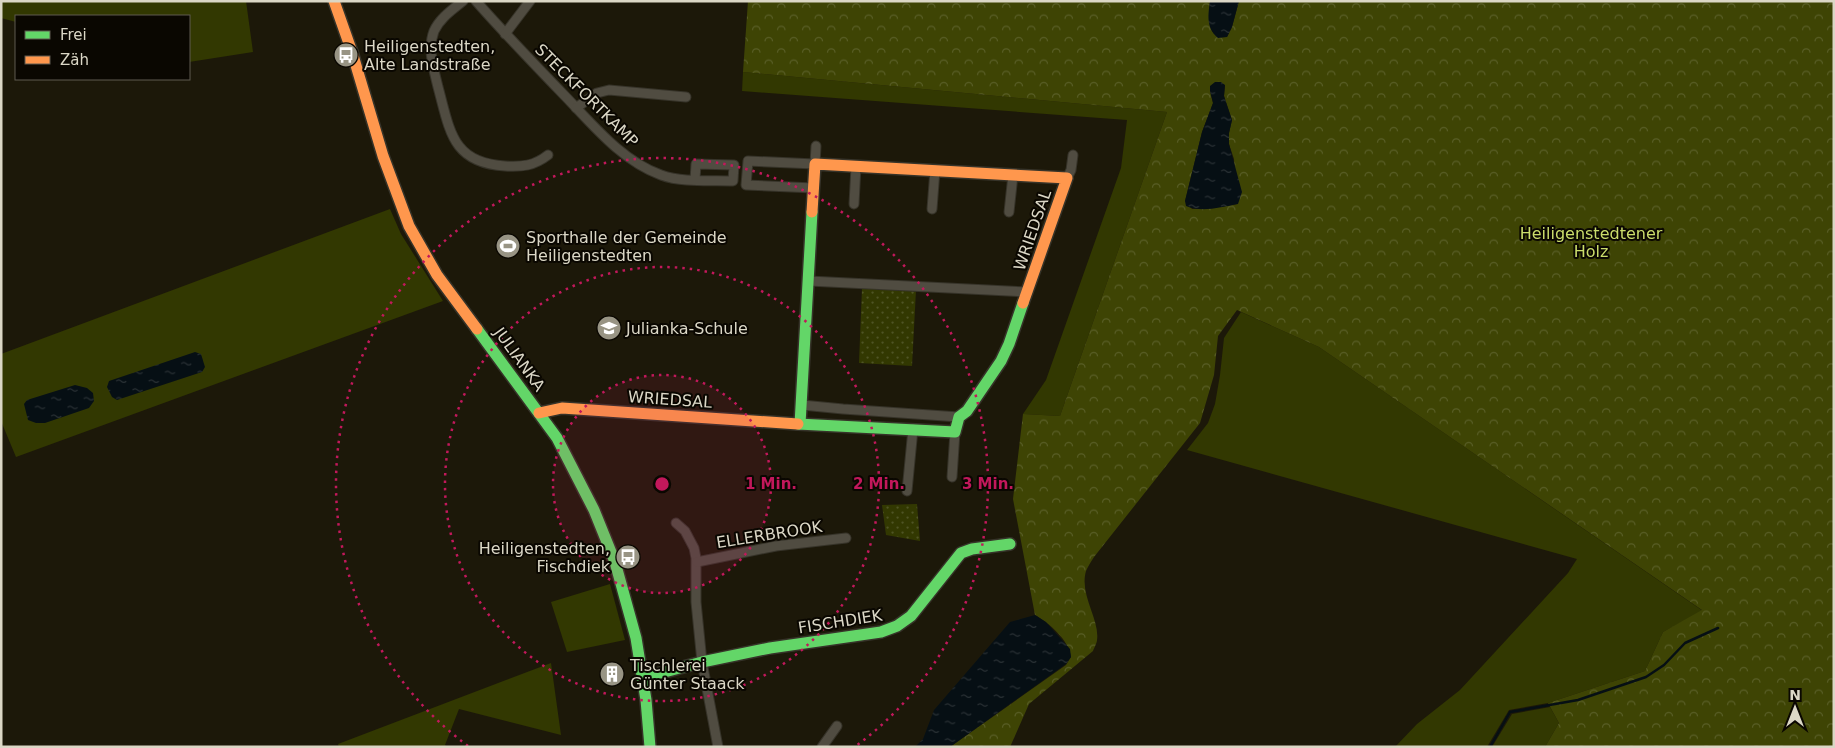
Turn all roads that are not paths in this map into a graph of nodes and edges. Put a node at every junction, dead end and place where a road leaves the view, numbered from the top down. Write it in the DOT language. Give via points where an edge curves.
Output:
graph roads {
  1 [pos="463,1"];
  2 [pos="476,1"];
  3 [pos="530,1"];
  4 [pos="337,2"];
  5 [pos="505,34"];
  6 [pos="686,97"];
  7 [pos="576,108"];
  8 [pos="816,146"];
  9 [pos="1073,155"];
  10 [pos="548,156"];
  11 [pos="815,164"];
  12 [pos="856,166"];
  13 [pos="935,170"];
  14 [pos="1012,175"];
  15 [pos="1067,178"];
  16 [pos="695,180"];
  17 [pos="814,188"];
  18 [pos="854,204"];
  19 [pos="932,209"];
  20 [pos="1009,212"];
  21 [pos="809,281"];
  22 [pos="1028,292"];
  23 [pos="802,405"];
  24 [pos="539,413"];
  25 [pos="959,416"];
  26 [pos="800,424"];
  27 [pos="913,429"];
  28 [pos="955,432"];
  29 [pos="952,477"];
  30 [pos="907,491"];
  31 [pos="676,523"];
  32 [pos="846,538"];
  33 [pos="1010,544"];
  34 [pos="697,562"];
  35 [pos="702,662"];
  36 [pos="642,678"];
  37 [pos="837,726"];
  38 [pos="650,747"];
  39 [pos="718,747"];
  40 [pos="822,747"];
  1 -- 10 [label="street" via="444,16 434,32 431,50 451,133 460,148 489,165 522,167 538,163"];
  2 -- 5 [label="street, STECKFORTKAMP"];
  3 -- 5 [label="street"];
  4 -- 24 [label="street, JULIANKA" via="383,156 409,226 437,275"];
  5 -- 7 [label="street, STECKFORTKAMP"];
  6 -- 7 [label="street" via="609,90 598,93"];
  7 -- 16 [label="street, STECKFORTKAMP" via="615,147 640,165 669,177"];
  8 -- 11 [label="street"];
  9 -- 15 [label="street, WRIEDSAL"];
  11 -- 12 [label="street, WRIEDSAL"];
  11 -- 17 [label="street"];
  11 -- 17 [label="street, WRIEDSAL" via="748,161 746,185"];
  12 -- 13 [label="street, WRIEDSAL"];
  12 -- 18 [label="street"];
  13 -- 14 [label="street, WRIEDSAL"];
  13 -- 19 [label="street"];
  14 -- 15 [label="street, WRIEDSAL"];
  14 -- 20 [label="street, WRIEDSAL"];
  15 -- 22 [label="street, WRIEDSAL"];
  17 -- 21 [label="street"];
  21 -- 22 [label="street, WRIEDSAL"];
  21 -- 23 [label="street"];
  22 -- 25 [label="street, WRIEDSAL" via="1004,356 967,411"];
  23 -- 25 [label="street"];
  23 -- 26 [label="street"];
  24 -- 26 [label="street, WRIEDSAL" via="562,408"];
  24 -- 36 [label="street, JULIANKA" via="584,488 615,562 636,638"];
  25 -- 28 [label="street, WRIEDSAL"];
  26 -- 27 [label="street, WRIEDSAL"];
  27 -- 28 [label="street, WRIEDSAL"];
  27 -- 30 [label="street"];
  28 -- 29 [label="street, WRIEDSAL"];
  31 -- 34 [label="street, ELLERBROOK" via="692,544"];
  32 -- 34 [label="street, ELLERBROOK" via="776,546"];
  33 -- 35 [label="street, FISCHDIEK" via="972,549 960,554 911,616 887,630"];
  34 -- 35 [label="street, ELLERBROOK" via="696,602"];
  35 -- 36 [label="street, FISCHDIEK"];
  35 -- 39 [label="street, ELLERBROOK"];
  36 -- 38 [label="street, JULIANKA"];
  37 -- 40 [label="street"];
}
